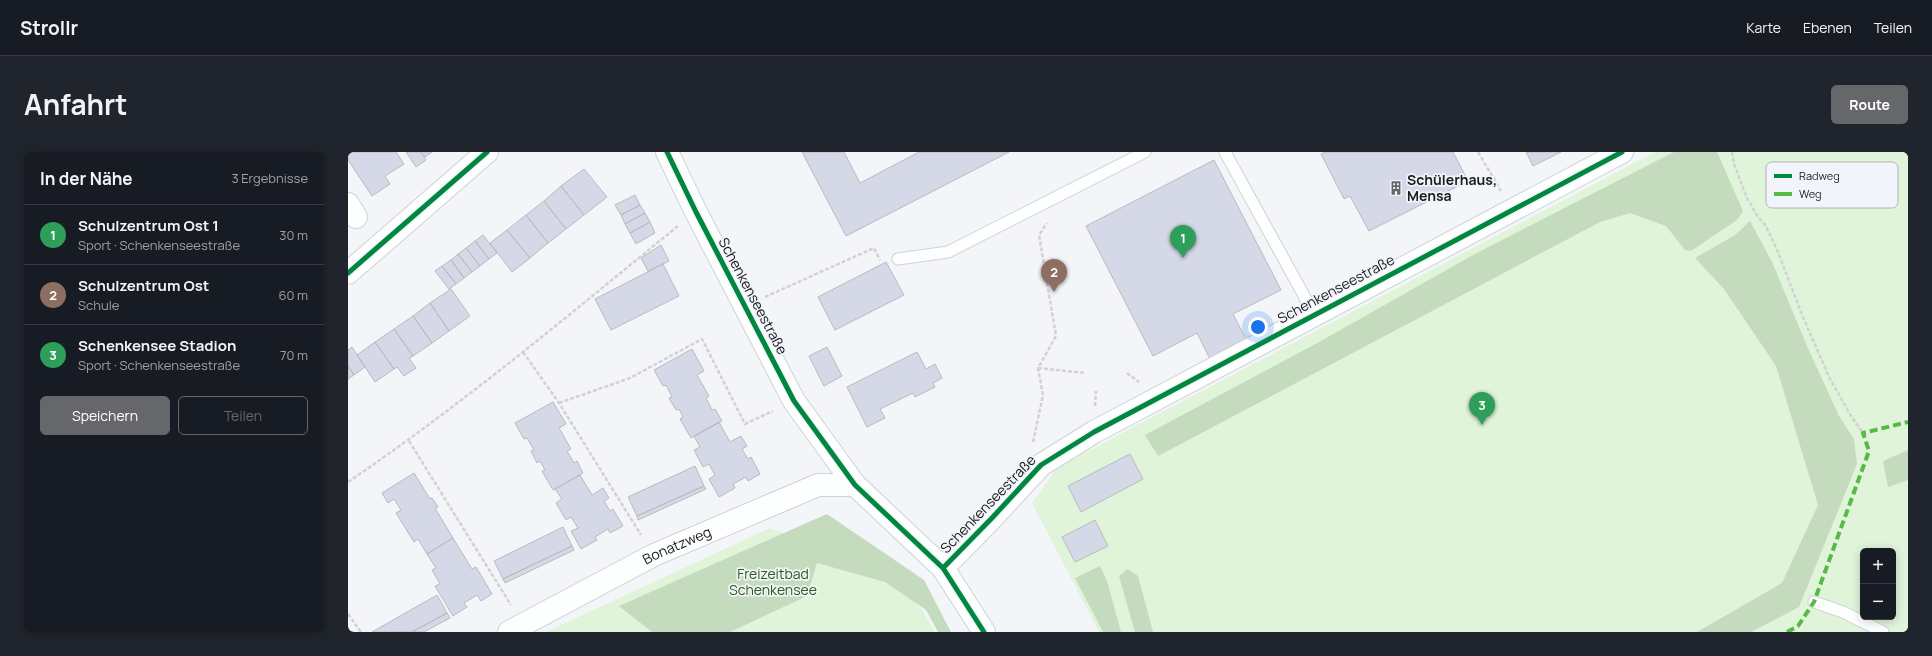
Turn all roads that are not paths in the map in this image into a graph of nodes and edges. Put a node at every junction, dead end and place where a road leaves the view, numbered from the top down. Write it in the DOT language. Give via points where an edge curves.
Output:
graph roads {
  1 [pos="486,152"];
  2 [pos="667,152"];
  3 [pos="1145,152"];
  4 [pos="1225,152"];
  5 [pos="1622,152"];
  6 [pos="898,259"];
  7 [pos="348,273"];
  8 [pos="1314,314"];
  9 [pos="854,485"];
  10 [pos="943,568"];
  11 [pos="1814,602"];
  12 [pos="516,628"];
  13 [pos="984,632"];
  14 [pos="1883,632"];
  1 -- 7 [label="street"];
  2 -- 9 [label="street, Schenkenseestraße" via="794,401"];
  3 -- 6 [label="lane" via="948,252"];
  4 -- 8 [label="lane"];
  5 -- 8 [label="street, Schenkenseestraße"];
  8 -- 10 [label="street, Schenkenseestraße" via="1094,432 1040,465 992,519"];
  9 -- 10 [label="street, Schenkenseestraße"];
  9 -- 12 [label="street, Bonatzweg" via="818,485 654,555"];
  10 -- 13 [label="street, Schenkenseestraße"];
  11 -- 14 [label="lane" via="1843,612"];
}
